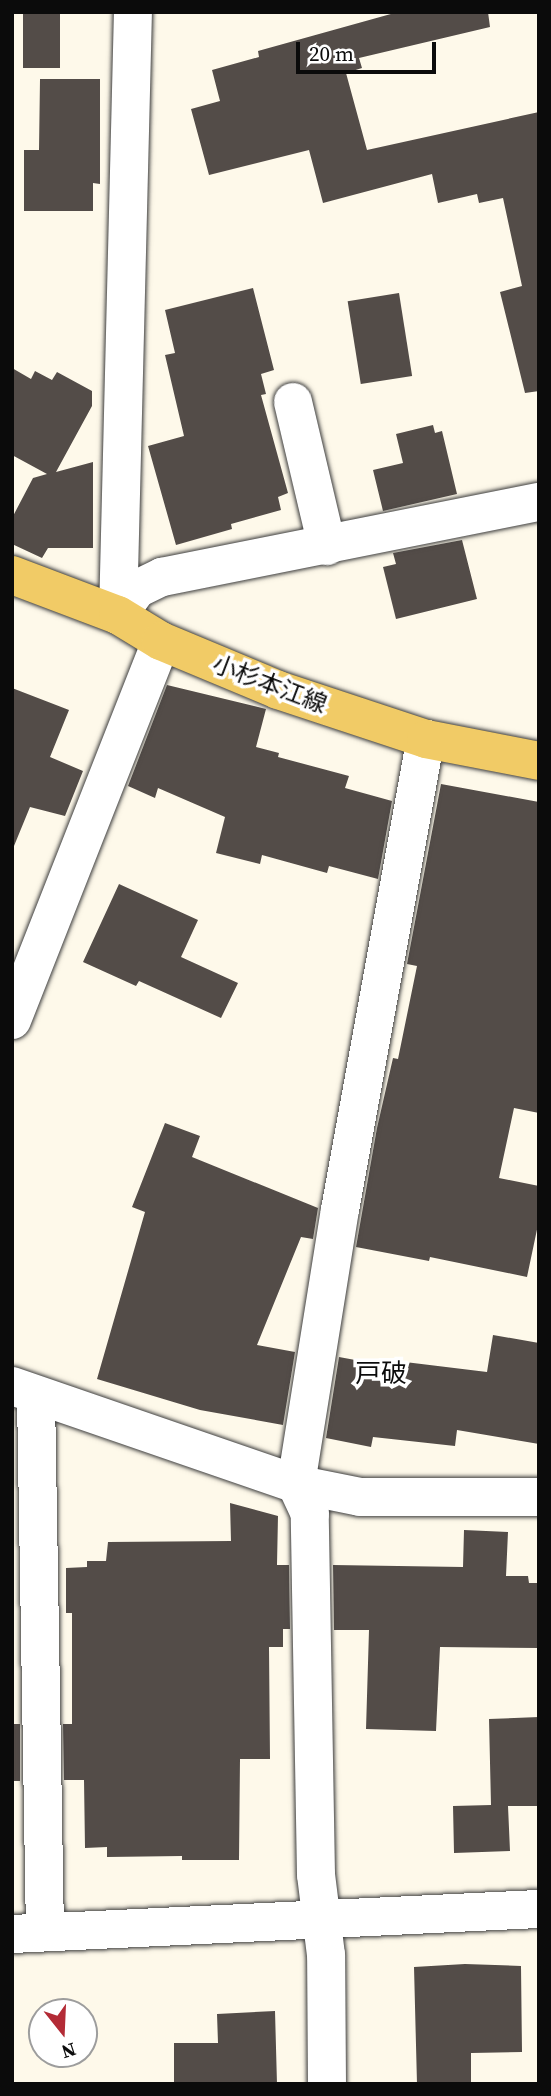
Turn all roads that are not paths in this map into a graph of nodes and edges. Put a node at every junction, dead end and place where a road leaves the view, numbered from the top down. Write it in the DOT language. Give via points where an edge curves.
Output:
graph roads {
  1 [pos="132,12"];
  2 [pos="293,402"];
  3 [pos="539,502"];
  4 [pos="327,546"];
  5 [pos="12,575"];
  6 [pos="118,615"];
  7 [pos="161,641"];
  8 [pos="426,739"];
  9 [pos="539,761"];
  10 [pos="12,1020"];
  11 [pos="24,1391"];
  12 [pos="296,1484"];
  13 [pos="539,1497"];
  14 [pos="539,1909"];
  15 [pos="320,1922"];
  16 [pos="28,1933"];
  17 [pos="327,2084"];
  1 -- 6 [label="street"];
  2 -- 4 [label="street"];
  3 -- 4 [label="street"];
  4 -- 6 [label="street" via="162,577 137,589"];
  5 -- 6 [label="main road, 小杉本江線"];
  6 -- 7 [label="main road, 小杉本江線"];
  7 -- 8 [label="main road, 小杉本江線" via="278,690"];
  7 -- 10 [label="street"];
  8 -- 9 [label="main road, 小杉本江線"];
  8 -- 12 [label="street" via="340,1210"];
  11 -- 12 [label="street"];
  11 -- 16 [label="street"];
  12 -- 13 [label="street" via="359,1497"];
  12 -- 15 [label="street" via="310,1514"];
  14 -- 15 [label="street"];
  15 -- 16 [label="street"];
  15 -- 17 [label="street" via="326,1955"];
}
